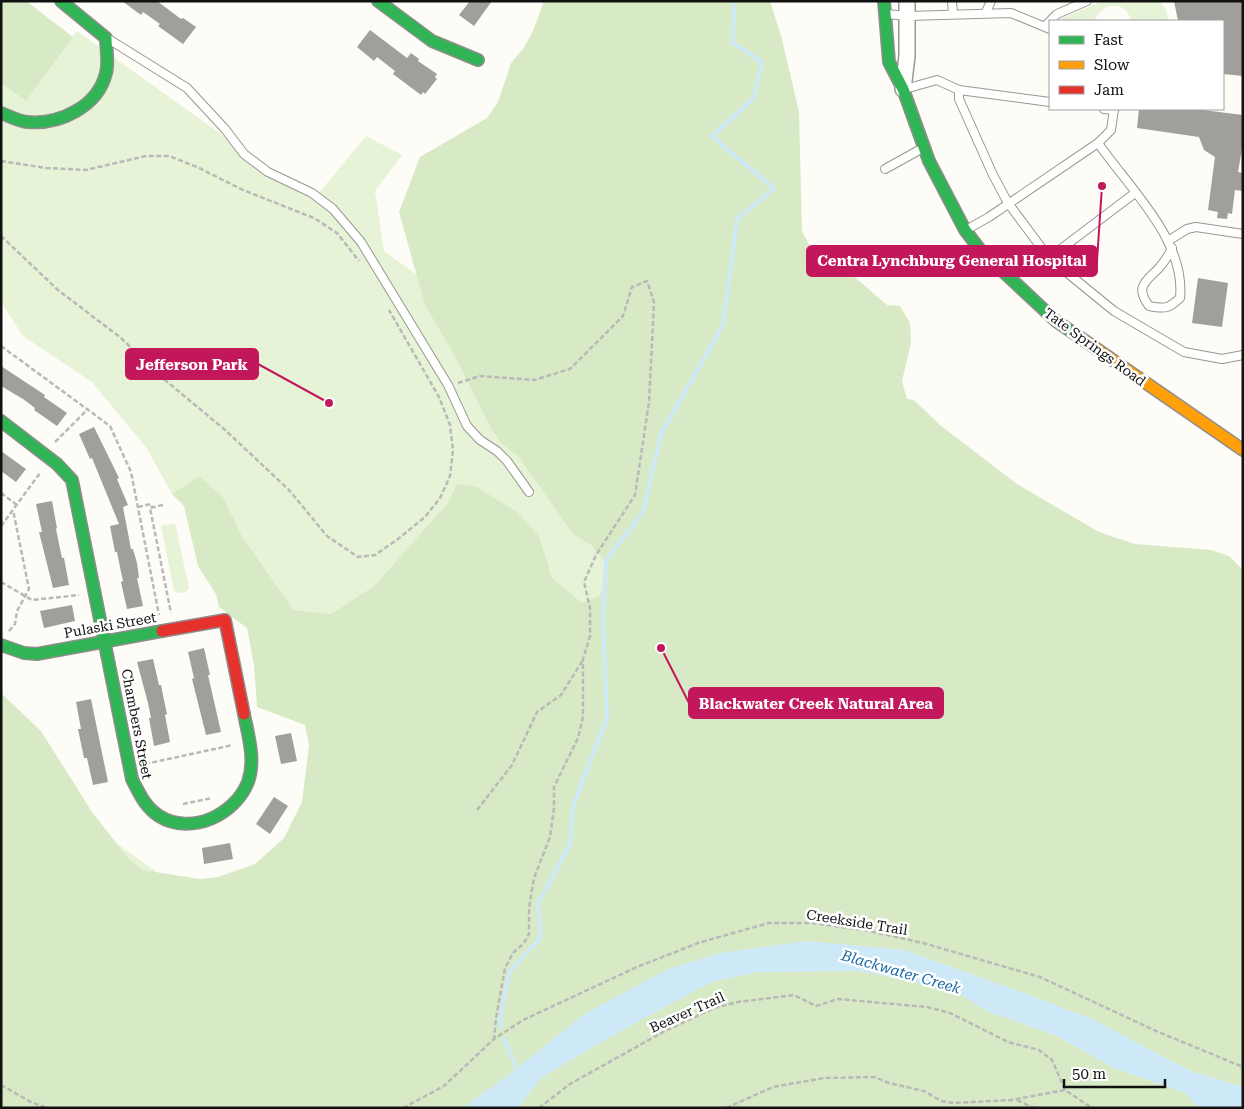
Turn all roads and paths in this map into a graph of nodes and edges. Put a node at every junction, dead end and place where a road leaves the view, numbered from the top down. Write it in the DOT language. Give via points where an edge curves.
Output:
graph roads {
  1 [pos="61,1"];
  2 [pos="378,1"];
  3 [pos="884,1"];
  4 [pos="952,1"];
  5 [pos="991,1"];
  6 [pos="1087,1"];
  7 [pos="907,8"];
  8 [pos="986,12"];
  9 [pos="884,14"];
  10 [pos="953,14"];
  11 [pos="1053,20"];
  12 [pos="1048,28"];
  13 [pos="106,38"];
  14 [pos="478,60"];
  15 [pos="903,89"];
  16 [pos="959,90"];
  17 [pos="1049,102"];
  18 [pos="1114,110"];
  19 [pos="1,112"];
  20 [pos="1098,143"];
  21 [pos="924,147"];
  22 [pos="1,161"];
  23 [pos="885,169"];
  24 [pos="1135,193"];
  25 [pos="1008,203"];
  26 [pos="965,230"];
  27 [pos="1243,234"];
  28 [pos="1,236"];
  29 [pos="1170,244"];
  30 [pos="1049,258"];
  31 [pos="362,266"];
  32 [pos="388,310"];
  33 [pos="1,346"];
  34 [pos="1243,355"];
  35 [pos="464,381"];
  36 [pos="88,409"];
  37 [pos="1,421"];
  38 [pos="53,444"];
  39 [pos="1243,450"];
  40 [pos="40,473"];
  41 [pos="529,492"];
  42 [pos="1,494"];
  43 [pos="17,505"];
  44 [pos="163,505"];
  45 [pos="138,506"];
  46 [pos="152,507"];
  47 [pos="13,510"];
  48 [pos="1,526"];
  49 [pos="1,582"];
  50 [pos="86,594"];
  51 [pos="25,596"];
  52 [pos="172,617"];
  53 [pos="160,620"];
  54 [pos="225,620"];
  55 [pos="9,634"];
  56 [pos="106,642"];
  57 [pos="1,645"];
  58 [pos="583,659"];
  59 [pos="239,744"];
  60 [pos="144,765"];
  61 [pos="220,796"];
  62 [pos="179,805"];
  63 [pos="477,810"];
  64 [pos="494,1038"];
  65 [pos="1243,1066"];
  66 [pos="1,1085"];
  67 [pos="1065,1090"];
  68 [pos="1016,1099"];
  69 [pos="47,1108"];
  70 [pos="403,1108"];
  71 [pos="539,1108"];
  72 [pos="726,1108"];
  73 [pos="1034,1108"];
  74 [pos="1092,1108"];
  1 -- 13 [label="street"];
  2 -- 14 [label="street" via="432,42"];
  3 -- 9 [label="street, Tate Springs Road"];
  4 -- 10 [label="lane"];
  5 -- 8 [label="lane"];
  6 -- 11 [label="lane" via="1056,14"];
  7 -- 9 [label="lane"];
  7 -- 10 [label="lane"];
  7 -- 15 [label="street, Tate Springs Road"];
  8 -- 10 [label="lane"];
  8 -- 12 [label="lane" via="1011,13"];
  9 -- 15 [label="street, Tate Springs Road" via="889,62"];
  13 -- 19 [label="street" via="106,71 102,86 92,101 71,114 48,122 25,122"];
  13 -- 41 [label="lane" via="187,88 244,154 268,172 312,193 333,209 361,242 448,385 467,426 507,461"];
  15 -- 16 [label="lane" via="936,80"];
  15 -- 21 [label="street, Tate Springs Road"];
  16 -- 17 [label="lane"];
  16 -- 25 [label="lane" via="959,99"];
  18 -- 20 [label="lane" via="1111,130"];
  20 -- 24 [label="lane"];
  20 -- 25 [label="lane"];
  21 -- 23 [label="lane"];
  21 -- 26 [label="street, Tate Springs Road"];
  22 -- 31 [label="path" via="86,170 146,156 169,156 314,218 336,233"];
  24 -- 29 [label="lane"];
  24 -- 30 [label="lane"];
  25 -- 26 [label="lane"];
  25 -- 30 [label="lane"];
  26 -- 39 [label="street, Tate Springs Road" via="981,251 1056,321"];
  27 -- 29 [label="lane" via="1187,229"];
  28 -- 32 [label="path" via="58,290 121,338 150,367 224,429 289,490 327,536 358,557 375,555 425,517 440,498 450,476 453,450 450,425 439,397"];
  29 -- 29 [label="lane" via="1168,256 1142,288 1142,297 1149,306 1171,307 1180,298 1182,284"];
  30 -- 34 [label="lane" via="1114,311 1184,352 1222,359"];
  33 -- 36 [label="path"];
  35 -- 58 [label="path" via="480,376 534,380 570,369 623,316 632,287 648,281 654,302 649,402 635,495 596,555 584,582 590,608 590,636"];
  36 -- 38 [label="path"];
  36 -- 45 [label="path" via="110,426 131,472"];
  37 -- 56 [label="street, Chambers Street" via="57,464 72,480"];
  40 -- 43 [label="path"];
  42 -- 43 [label="path"];
  43 -- 47 [label="path"];
  44 -- 46 [label="path"];
  45 -- 46 [label="path" via="152,504"];
  45 -- 53 [label="path"];
  46 -- 52 [label="path"];
  47 -- 48 [label="path"];
  47 -- 51 [label="path" via="29,588"];
  49 -- 51 [label="path"];
  50 -- 51 [label="path" via="32,600"];
  51 -- 55 [label="path"];
  54 -- 56 [label="street, Pulaski Street"];
  54 -- 56 [label="street, Chambers Street" via="252,766 246,788 233,806 214,819 203,822 183,823 163,817 146,805 135,789"];
  56 -- 57 [label="street, Pulaski Street" via="30,654"];
  58 -- 63 [label="path" via="561,694 537,712 512,765"];
  58 -- 64 [label="path" via="584,717 578,738 554,788 550,837 534,878 529,934 505,968"];
  59 -- 60 [label="path"];
  61 -- 62 [label="path"];
  64 -- 65 [label="path, Creekside Trail" via="523,1020 637,967 698,943 769,923 813,923 923,942 1040,977 1156,1031"];
  64 -- 70 [label="path, Creekside Trail" via="444,1086"];
  66 -- 69 [label="path"];
  67 -- 68 [label="path"];
  67 -- 71 [label="path, Beaver Trail" via="1052,1060 1039,1050 1008,1042 950,1014 927,1007 838,999 816,1006 794,996 714,1008 663,1032 570,1084"];
  67 -- 74 [label="path"];
  68 -- 72 [label="path" via="953,1104 924,1091 874,1077 848,1077 773,1087"];
  68 -- 73 [label="path"];
}
